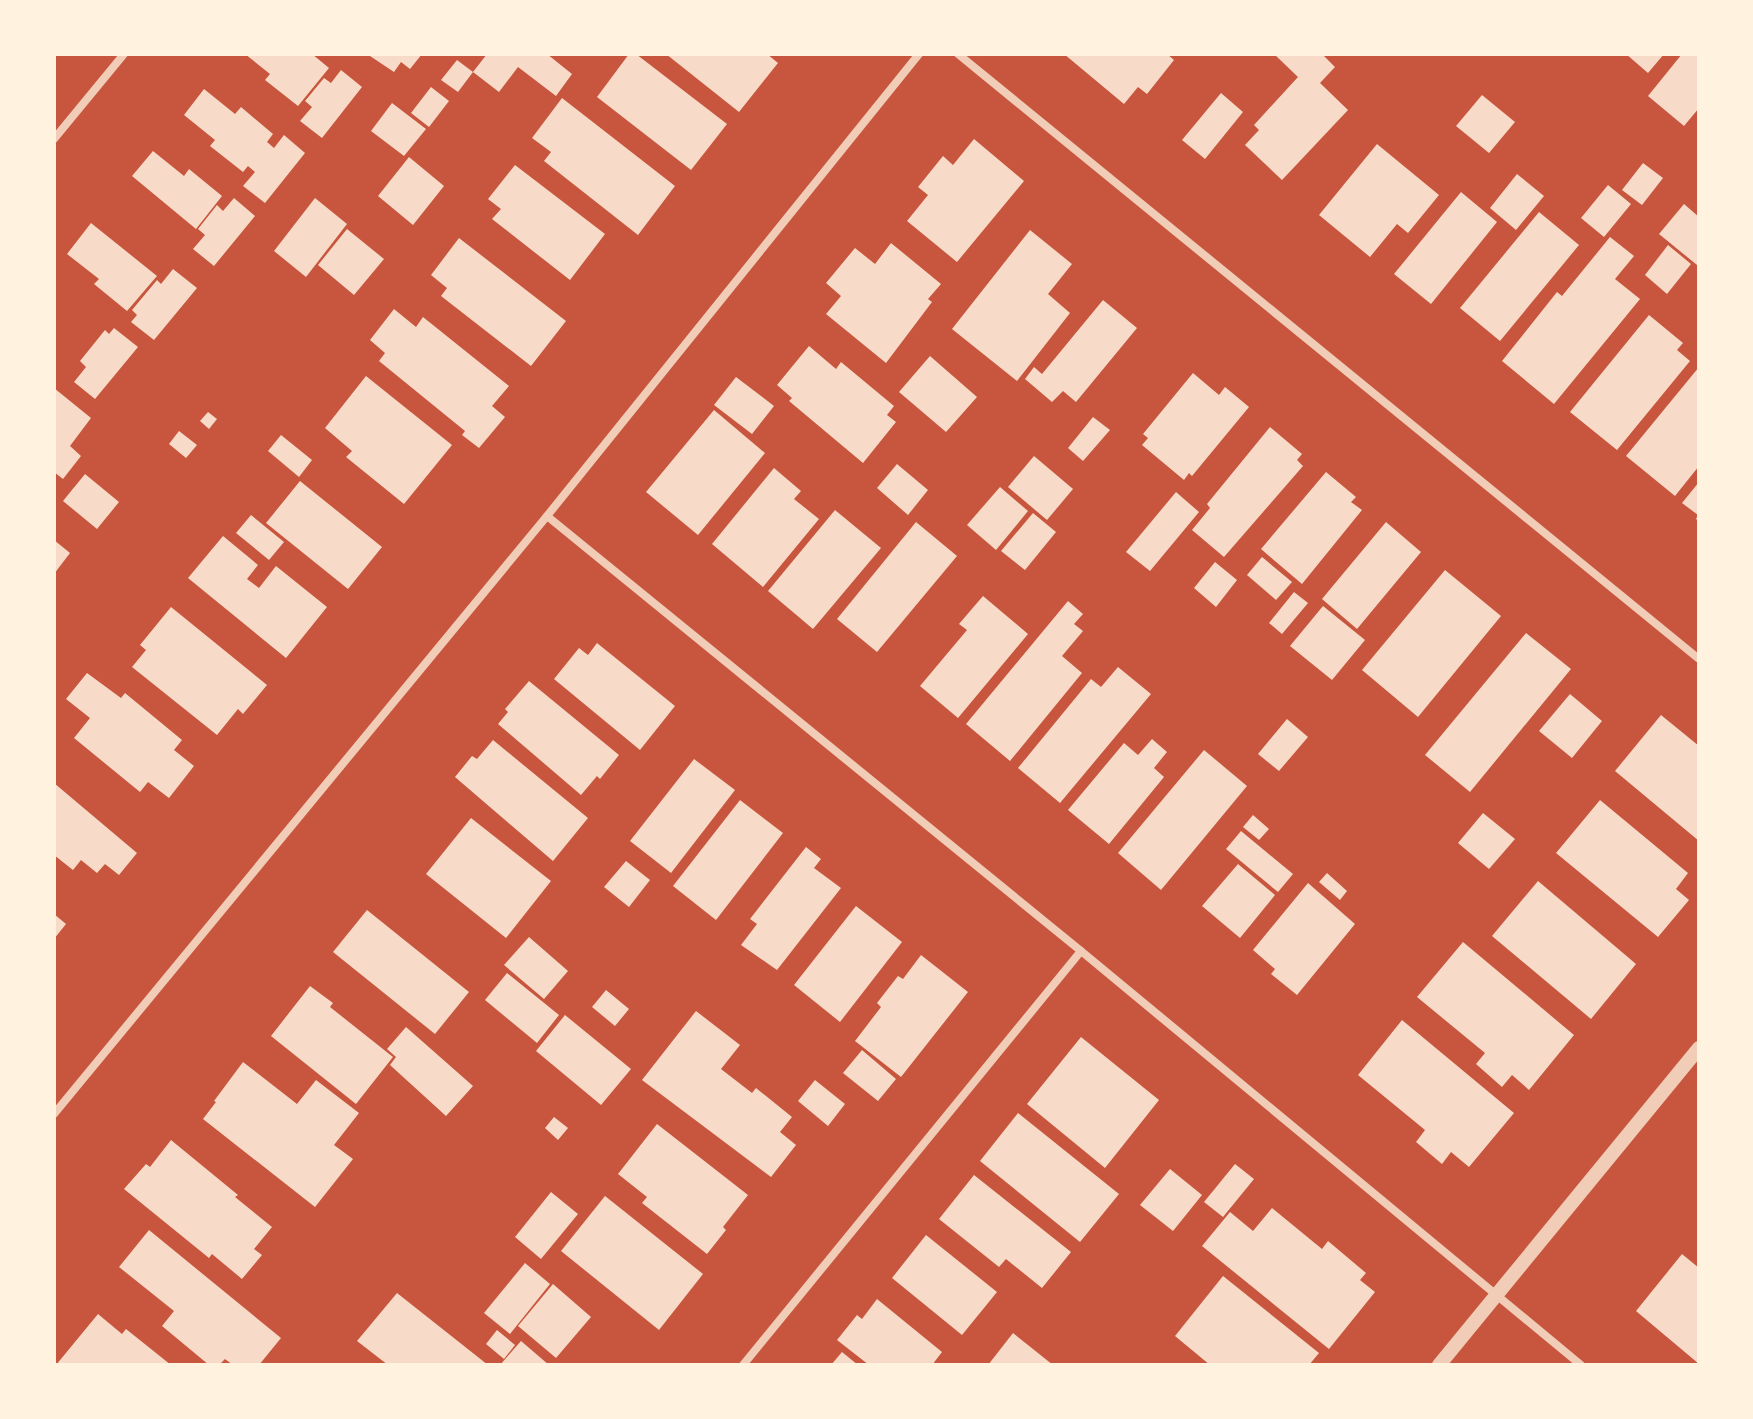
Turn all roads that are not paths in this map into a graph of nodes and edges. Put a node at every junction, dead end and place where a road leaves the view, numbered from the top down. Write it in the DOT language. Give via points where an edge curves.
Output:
graph roads {
  1 [pos="124,54"];
  2 [pos="919,54"];
  3 [pos="958,54"];
  4 [pos="54,139"];
  5 [pos="547,516"];
  6 [pos="1699,659"];
  7 [pos="1081,951"];
  8 [pos="1699,1048"];
  9 [pos="54,1114"];
  10 [pos="1496,1295"];
  11 [pos="743,1365"];
  12 [pos="1439,1365"];
  13 [pos="1581,1365"];
  1 -- 4 [label="street"];
  2 -- 5 [label="street"];
  3 -- 6 [label="street"];
  5 -- 7 [label="street"];
  5 -- 9 [label="street"];
  7 -- 10 [label="street"];
  7 -- 11 [label="street"];
  8 -- 10 [label="street"];
  10 -- 12 [label="street"];
  10 -- 13 [label="street"];
}
